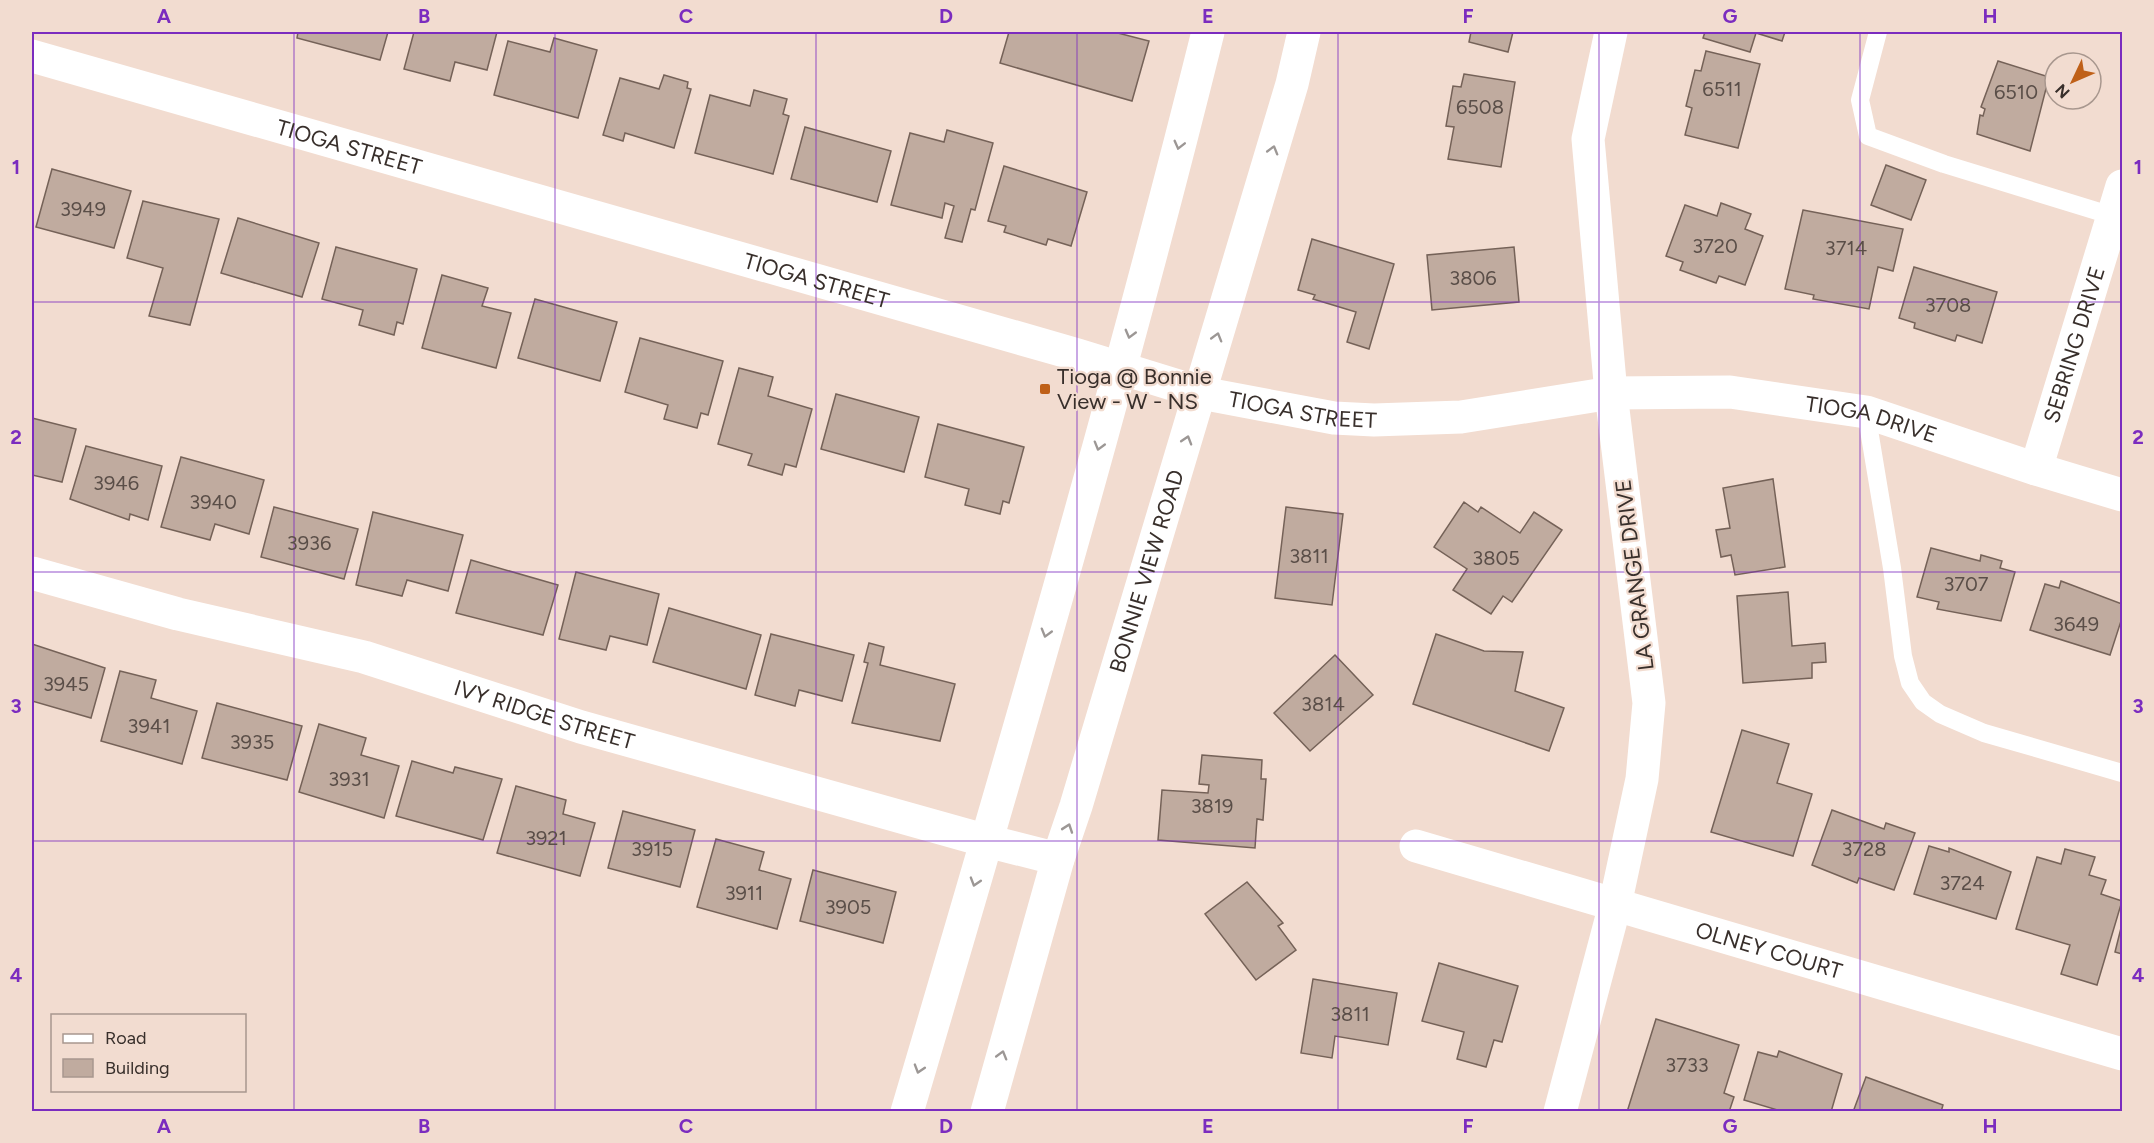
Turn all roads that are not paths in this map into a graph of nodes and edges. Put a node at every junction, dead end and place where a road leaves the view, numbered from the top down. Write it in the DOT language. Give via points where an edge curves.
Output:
graph roads {
  1 [pos="1208,32"];
  2 [pos="1304,32"];
  3 [pos="1611,32"];
  4 [pos="1878,32"];
  5 [pos="32,56"];
  6 [pos="2118,201"];
  7 [pos="1121,369"];
  8 [pos="1201,393"];
  9 [pos="1611,393"];
  10 [pos="1866,412"];
  11 [pos="2036,469"];
  12 [pos="2122,495"];
  13 [pos="32,573"];
  14 [pos="2122,773"];
  15 [pos="987,841"];
  16 [pos="1416,846"];
  17 [pos="1058,859"];
  18 [pos="1615,905"];
  19 [pos="2122,1054"];
  20 [pos="907,1112"];
  21 [pos="987,1112"];
  22 [pos="1560,1112"];
  1 -- 7 [label="street, one-way"];
  8 -- 2 [label="street, BONNIE VIEW ROAD, one-way"];
  3 -- 9 [label="street, LA GRANGE DRIVE" via="1588,139"];
  4 -- 6 [label="lane" via="1860,99 1868,136 1944,164"];
  5 -- 7 [label="street, TIOGA STREET"];
  6 -- 11 [label="street, SEBRING DRIVE"];
  7 -- 8 [label="street, TIOGA STREET"];
  7 -- 15 [label="street, one-way"];
  8 -- 9 [label="street, TIOGA STREET" via="1334,418 1374,420 1461,417"];
  17 -- 8 [label="street, BONNIE VIEW ROAD, one-way"];
  9 -- 10 [label="street, TIOGA DRIVE" via="1730,392"];
  9 -- 18 [label="street, LA GRANGE DRIVE" via="1649,703 1642,778"];
  10 -- 11 [label="street, TIOGA DRIVE"];
  10 -- 14 [label="lane" via="1903,656 1910,683 1923,702 1984,733"];
  11 -- 12 [label="street, TIOGA DRIVE"];
  13 -- 15 [label="street, IVY RIDGE STREET" via="178,614 364,657 581,727"];
  15 -- 17 [label="street, IVY RIDGE STREET"];
  15 -- 20 [label="street, one-way"];
  16 -- 18 [label="street, OLNEY COURT"];
  21 -- 17 [label="street, BONNIE VIEW ROAD, one-way"];
  18 -- 19 [label="street, OLNEY COURT"];
  18 -- 22 [label="street, LA GRANGE DRIVE"];
}
